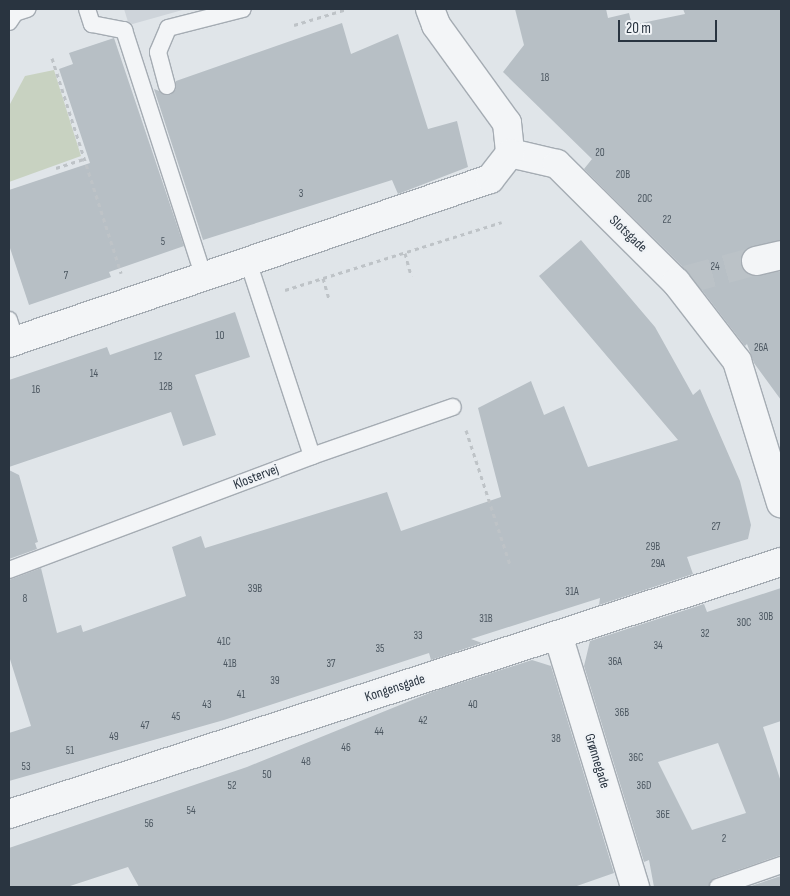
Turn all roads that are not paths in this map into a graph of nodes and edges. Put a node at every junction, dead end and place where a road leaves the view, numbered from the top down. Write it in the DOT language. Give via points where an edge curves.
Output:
graph roads {
  1 [pos="27,9"];
  2 [pos="87,9"];
  3 [pos="243,9"];
  4 [pos="430,9"];
  5 [pos="9,22"];
  6 [pos="166,86"];
  7 [pos="510,153"];
  8 [pos="248,261"];
  9 [pos="204,277"];
  10 [pos="11,335"];
  11 [pos="452,408"];
  12 [pos="312,456"];
  13 [pos="781,503"];
  14 [pos="781,562"];
  15 [pos="9,570"];
  16 [pos="558,635"];
  17 [pos="9,814"];
  18 [pos="781,865"];
  19 [pos="635,887"];
  20 [pos="718,887"];
  1 -- 5 [label="lane" via="15,13"];
  2 -- 9 [label="lane" via="92,24 124,30"];
  3 -- 6 [label="lane" via="168,28 158,52"];
  4 -- 7 [label="street" via="436,25 507,123"];
  7 -- 8 [label="street" via="490,179"];
  7 -- 13 [label="street, Slotsgade" via="557,164 681,281 737,362"];
  8 -- 9 [label="street"];
  8 -- 12 [label="lane"];
  9 -- 10 [label="street" via="130,302"];
  11 -- 12 [label="lane, Klostervej"];
  12 -- 15 [label="lane, Klostervej"];
  14 -- 16 [label="street, Kongensgade"];
  16 -- 17 [label="street, Kongensgade"];
  16 -- 19 [label="street, Grønnegade"];
  18 -- 20 [label="lane"];
}
